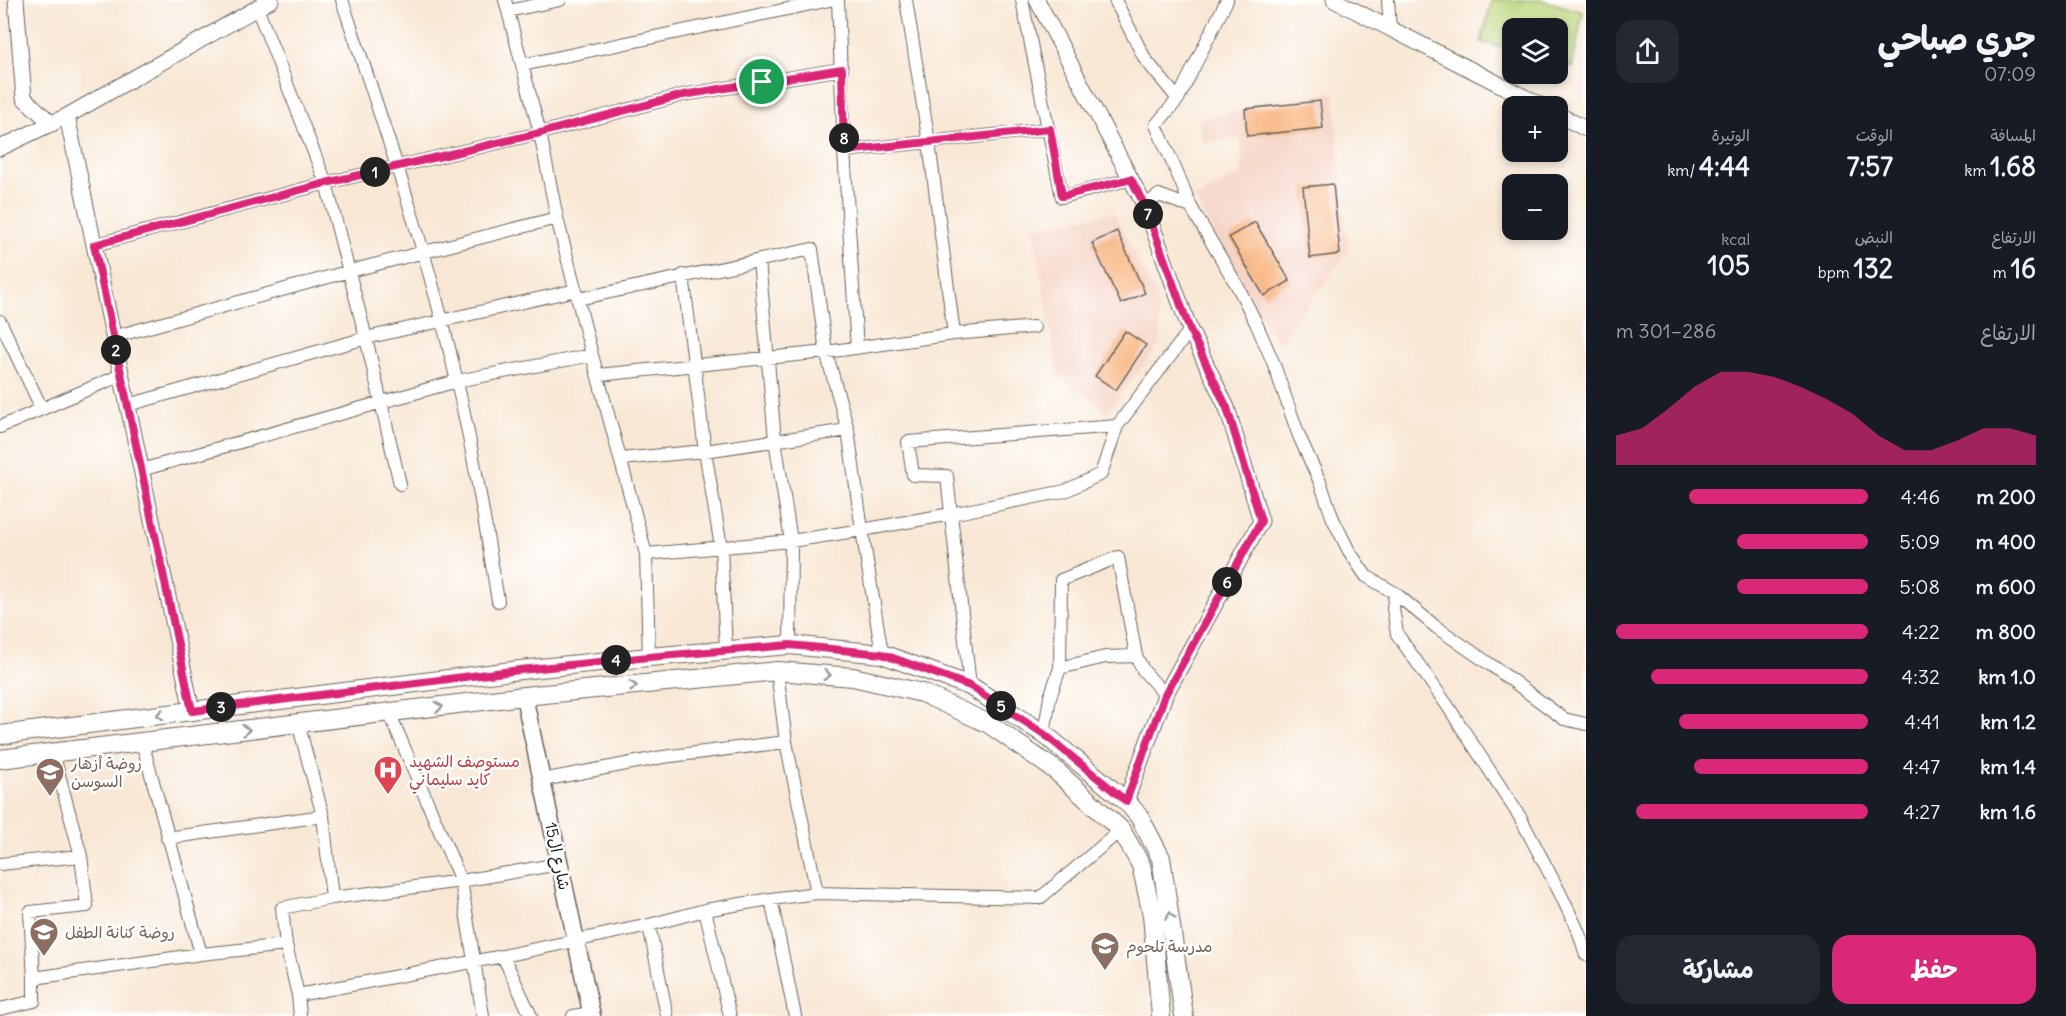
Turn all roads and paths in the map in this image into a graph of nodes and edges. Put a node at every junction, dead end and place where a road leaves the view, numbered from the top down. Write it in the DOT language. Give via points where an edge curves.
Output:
graph roads {
  1 [pos="16,0"];
  2 [pos="271,0"];
  3 [pos="342,0"];
  4 [pos="560,0"];
  5 [pos="830,0"];
  6 [pos="838,0"];
  7 [pos="906,0"];
  8 [pos="1022,0"];
  9 [pos="1037,0"];
  10 [pos="1115,0"];
  11 [pos="1227,0"];
  12 [pos="1334,0"];
  13 [pos="1388,0"];
  14 [pos="507,5"];
  15 [pos="257,8"];
  16 [pos="1390,29"];
  17 [pos="522,65"];
  18 [pos="842,69"];
  19 [pos="1522,96"];
  20 [pos="1178,99"];
  21 [pos="67,116"];
  22 [pos="1568,120"];
  23 [pos="52,124"];
  24 [pos="1050,129"];
  25 [pos="1586,129"];
  26 [pos="540,133"];
  27 [pos="929,143"];
  28 [pos="0,148"];
  29 [pos="844,151"];
  30 [pos="397,168"];
  31 [pos="1131,179"];
  32 [pos="326,183"];
  33 [pos="1145,206"];
  34 [pos="1191,207"];
  35 [pos="557,218"];
  36 [pos="94,245"];
  37 [pos="423,252"];
  38 [pos="759,260"];
  39 [pos="350,271"];
  40 [pos="683,275"];
  41 [pos="577,294"];
  42 [pos="0,321"];
  43 [pos="441,321"];
  44 [pos="1034,327"];
  45 [pos="1190,330"];
  46 [pos="954,334"];
  47 [pos="113,337"];
  48 [pos="366,338"];
  49 [pos="857,348"];
  50 [pos="826,352"];
  51 [pos="592,355"];
  52 [pos="767,357"];
  53 [pos="693,365"];
  54 [pos="121,375"];
  55 [pos="598,375"];
  56 [pos="457,381"];
  57 [pos="382,401"];
  58 [pos="128,405"];
  59 [pos="42,409"];
  60 [pos="1117,426"];
  61 [pos="0,427"];
  62 [pos="848,429"];
  63 [pos="775,440"];
  64 [pos="705,451"];
  65 [pos="620,459"];
  66 [pos="141,470"];
  67 [pos="400,484"];
  68 [pos="951,514"];
  69 [pos="862,530"];
  70 [pos="791,541"];
  71 [pos="721,547"];
  72 [pos="646,554"];
  73 [pos="1395,593"];
  74 [pos="498,601"];
  75 [pos="790,645"];
  76 [pos="726,650"];
  77 [pos="882,654"];
  78 [pos="1136,656"];
  79 [pos="649,657"];
  80 [pos="1060,668"];
  81 [pos="777,671"];
  82 [pos="970,686"];
  83 [pos="1165,695"];
  84 [pos="524,696"];
  85 [pos="192,711"];
  86 [pos="389,712"];
  87 [pos="298,723"];
  88 [pos="1586,724"];
  89 [pos="1044,734"];
  90 [pos="0,735"];
  91 [pos="142,742"];
  92 [pos="786,742"];
  93 [pos="53,753"];
  94 [pos="0,759"];
  95 [pos="542,780"];
  96 [pos="1126,801"];
  97 [pos="323,816"];
  98 [pos="1121,830"];
  99 [pos="167,838"];
  100 [pos="81,856"];
  101 [pos="0,864"];
  102 [pos="560,864"];
  103 [pos="461,881"];
  104 [pos="817,894"];
  105 [pos="332,898"];
  106 [pos="771,899"];
  107 [pos="705,910"];
  108 [pos="649,925"];
  109 [pos="576,940"];
  110 [pos="286,945"];
  111 [pos="201,954"];
  112 [pos="1586,955"];
  113 [pos="503,956"];
  114 [pos="474,962"];
  115 [pos="34,978"];
  116 [pos="298,994"];
  117 [pos="0,1009"];
  118 [pos="591,1014"];
  119 [pos="300,1016"];
  120 [pos="483,1016"];
  121 [pos="531,1016"];
  122 [pos="573,1016"];
  123 [pos="668,1016"];
  124 [pos="730,1016"];
  125 [pos="795,1016"];
  126 [pos="1161,1016"];
  127 [pos="1184,1016"];
  1 -- 23 [label="street" via="24,98"];
  2 -- 15 [label="street"];
  3 -- 30 [label="street"];
  4 -- 14 [label="street"];
  5 -- 17 [label="street"];
  6 -- 18 [label="street"];
  7 -- 27 [label="street"];
  8 -- 24 [label="street"];
  9 -- 31 [label="street"];
  10 -- 20 [label="street" via="1145,59"];
  11 -- 20 [label="street"];
  12 -- 16 [label="street"];
  13 -- 16 [label="street"];
  14 -- 17 [label="street"];
  15 -- 21 [label="street"];
  15 -- 32 [label="street"];
  16 -- 19 [label="street"];
  17 -- 26 [label="street"];
  18 -- 26 [label="street" via="683,95"];
  18 -- 29 [label="street"];
  20 -- 34 [label="street" via="1155,125"];
  21 -- 23 [label="street"];
  21 -- 36 [label="street"];
  22 -- 25 [label="street"];
  23 -- 28 [label="street"];
  24 -- 27 [label="street"];
  24 -- 31 [label="street" via="1062,196"];
  26 -- 30 [label="street"];
  26 -- 35 [label="street"];
  27 -- 29 [label="street"];
  27 -- 46 [label="street"];
  29 -- 49 [label="street"];
  30 -- 32 [label="street"];
  30 -- 37 [label="street"];
  31 -- 33 [label="street"];
  32 -- 36 [label="street"];
  32 -- 39 [label="street"];
  33 -- 34 [label="street" via="1159,195"];
  33 -- 45 [label="street"];
  34 -- 73 [label="street" via="1256,323 1349,551 1366,576"];
  35 -- 37 [label="street"];
  35 -- 41 [label="street"];
  36 -- 47 [label="street"];
  37 -- 39 [label="street"];
  37 -- 43 [label="street"];
  38 -- 40 [label="street"];
  38 -- 50 [label="street" via="812,249"];
  38 -- 52 [label="street"];
  39 -- 47 [label="street"];
  39 -- 48 [label="street"];
  40 -- 41 [label="street"];
  40 -- 53 [label="street"];
  41 -- 43 [label="street"];
  41 -- 51 [label="street"];
  42 -- 59 [label="street"];
  43 -- 48 [label="street"];
  43 -- 56 [label="street"];
  44 -- 46 [label="street"];
  45 -- 60 [label="street"];
  45 -- 83 [label="street" via="1227,408 1261,521"];
  46 -- 49 [label="street"];
  47 -- 54 [label="street"];
  48 -- 57 [label="street"];
  48 -- 58 [label="street"];
  49 -- 50 [label="street"];
  50 -- 52 [label="street"];
  50 -- 62 [label="street"];
  51 -- 55 [label="street"];
  51 -- 56 [label="street"];
  52 -- 53 [label="street"];
  52 -- 63 [label="street"];
  53 -- 55 [label="street"];
  53 -- 64 [label="street"];
  54 -- 58 [label="street"];
  54 -- 59 [label="street"];
  55 -- 65 [label="street"];
  56 -- 57 [label="street"];
  56 -- 74 [label="street"];
  57 -- 66 [label="street"];
  57 -- 67 [label="street"];
  58 -- 66 [label="street"];
  59 -- 61 [label="street"];
  60 -- 68 [label="street" via="1101,474 1065,491"];
  60 -- 68 [label="street" via="908,442 913,475 947,476"];
  62 -- 63 [label="street"];
  62 -- 69 [label="street"];
  63 -- 64 [label="street"];
  63 -- 70 [label="street"];
  64 -- 65 [label="street"];
  64 -- 71 [label="street"];
  65 -- 72 [label="street"];
  66 -- 85 [label="street"];
  68 -- 69 [label="street"];
  68 -- 82 [label="street"];
  69 -- 70 [label="street"];
  69 -- 77 [label="street"];
  70 -- 71 [label="street"];
  70 -- 75 [label="street"];
  71 -- 72 [label="street"];
  71 -- 76 [label="street"];
  72 -- 79 [label="street"];
  73 -- 88 [label="street" via="1564,718"];
  73 -- 112 [label="street" via="1397,634 1520,817 1560,892"];
  75 -- 76 [label="main road"];
  75 -- 77 [label="main road"];
  76 -- 79 [label="main road"];
  77 -- 82 [label="main road"];
  78 -- 80 [label="street" via="1105,657"];
  78 -- 80 [label="street" via="1118,556 1061,580"];
  78 -- 83 [label="street"];
  79 -- 85 [label="main road"];
  80 -- 89 [label="street"];
  84 -- 81 [label="main road, one-way"];
  81 -- 92 [label="street"];
  81 -- 98 [label="main road, one-way" via="853,676 932,697 989,724 1055,770"];
  82 -- 89 [label="main road"];
  83 -- 96 [label="street"];
  86 -- 84 [label="main road, one-way"];
  84 -- 95 [label="main road, شارع ال15"];
  85 -- 90 [label="main road, one-way"];
  86 -- 87 [label="main road"];
  86 -- 103 [label="street"];
  91 -- 87 [label="main road, one-way"];
  87 -- 97 [label="street"];
  89 -- 96 [label="main road"];
  91 -- 93 [label="main road"];
  91 -- 99 [label="street"];
  92 -- 95 [label="street" via="663,757"];
  92 -- 104 [label="street"];
  93 -- 94 [label="main road"];
  93 -- 100 [label="street"];
  95 -- 102 [label="main road, شارع ال15"];
  127 -- 96 [label="main road, one-way" via="1161,858 1139,816"];
  97 -- 99 [label="street"];
  97 -- 105 [label="street"];
  98 -- 104 [label="street" via="1040,898"];
  98 -- 126 [label="main road" via="1141,865 1152,915"];
  99 -- 111 [label="street"];
  100 -- 101 [label="street"];
  100 -- 115 [label="street" via="87,906 30,912"];
  102 -- 103 [label="street"];
  102 -- 109 [label="main road, شارع ال15"];
  103 -- 105 [label="street"];
  103 -- 114 [label="street"];
  104 -- 106 [label="street"];
  105 -- 110 [label="street" via="282,908"];
  106 -- 107 [label="street"];
  106 -- 125 [label="street"];
  107 -- 108 [label="street"];
  107 -- 124 [label="street"];
  108 -- 109 [label="street"];
  108 -- 123 [label="street"];
  109 -- 113 [label="street"];
  109 -- 118 [label="main road, شارع ال15"];
  110 -- 111 [label="street"];
  110 -- 116 [label="street"];
  111 -- 115 [label="street"];
  113 -- 114 [label="street"];
  113 -- 121 [label="street"];
  114 -- 116 [label="street"];
  114 -- 120 [label="street"];
  115 -- 117 [label="street" via="34,1000"];
  116 -- 119 [label="street"];
  118 -- 122 [label="street"];
}
